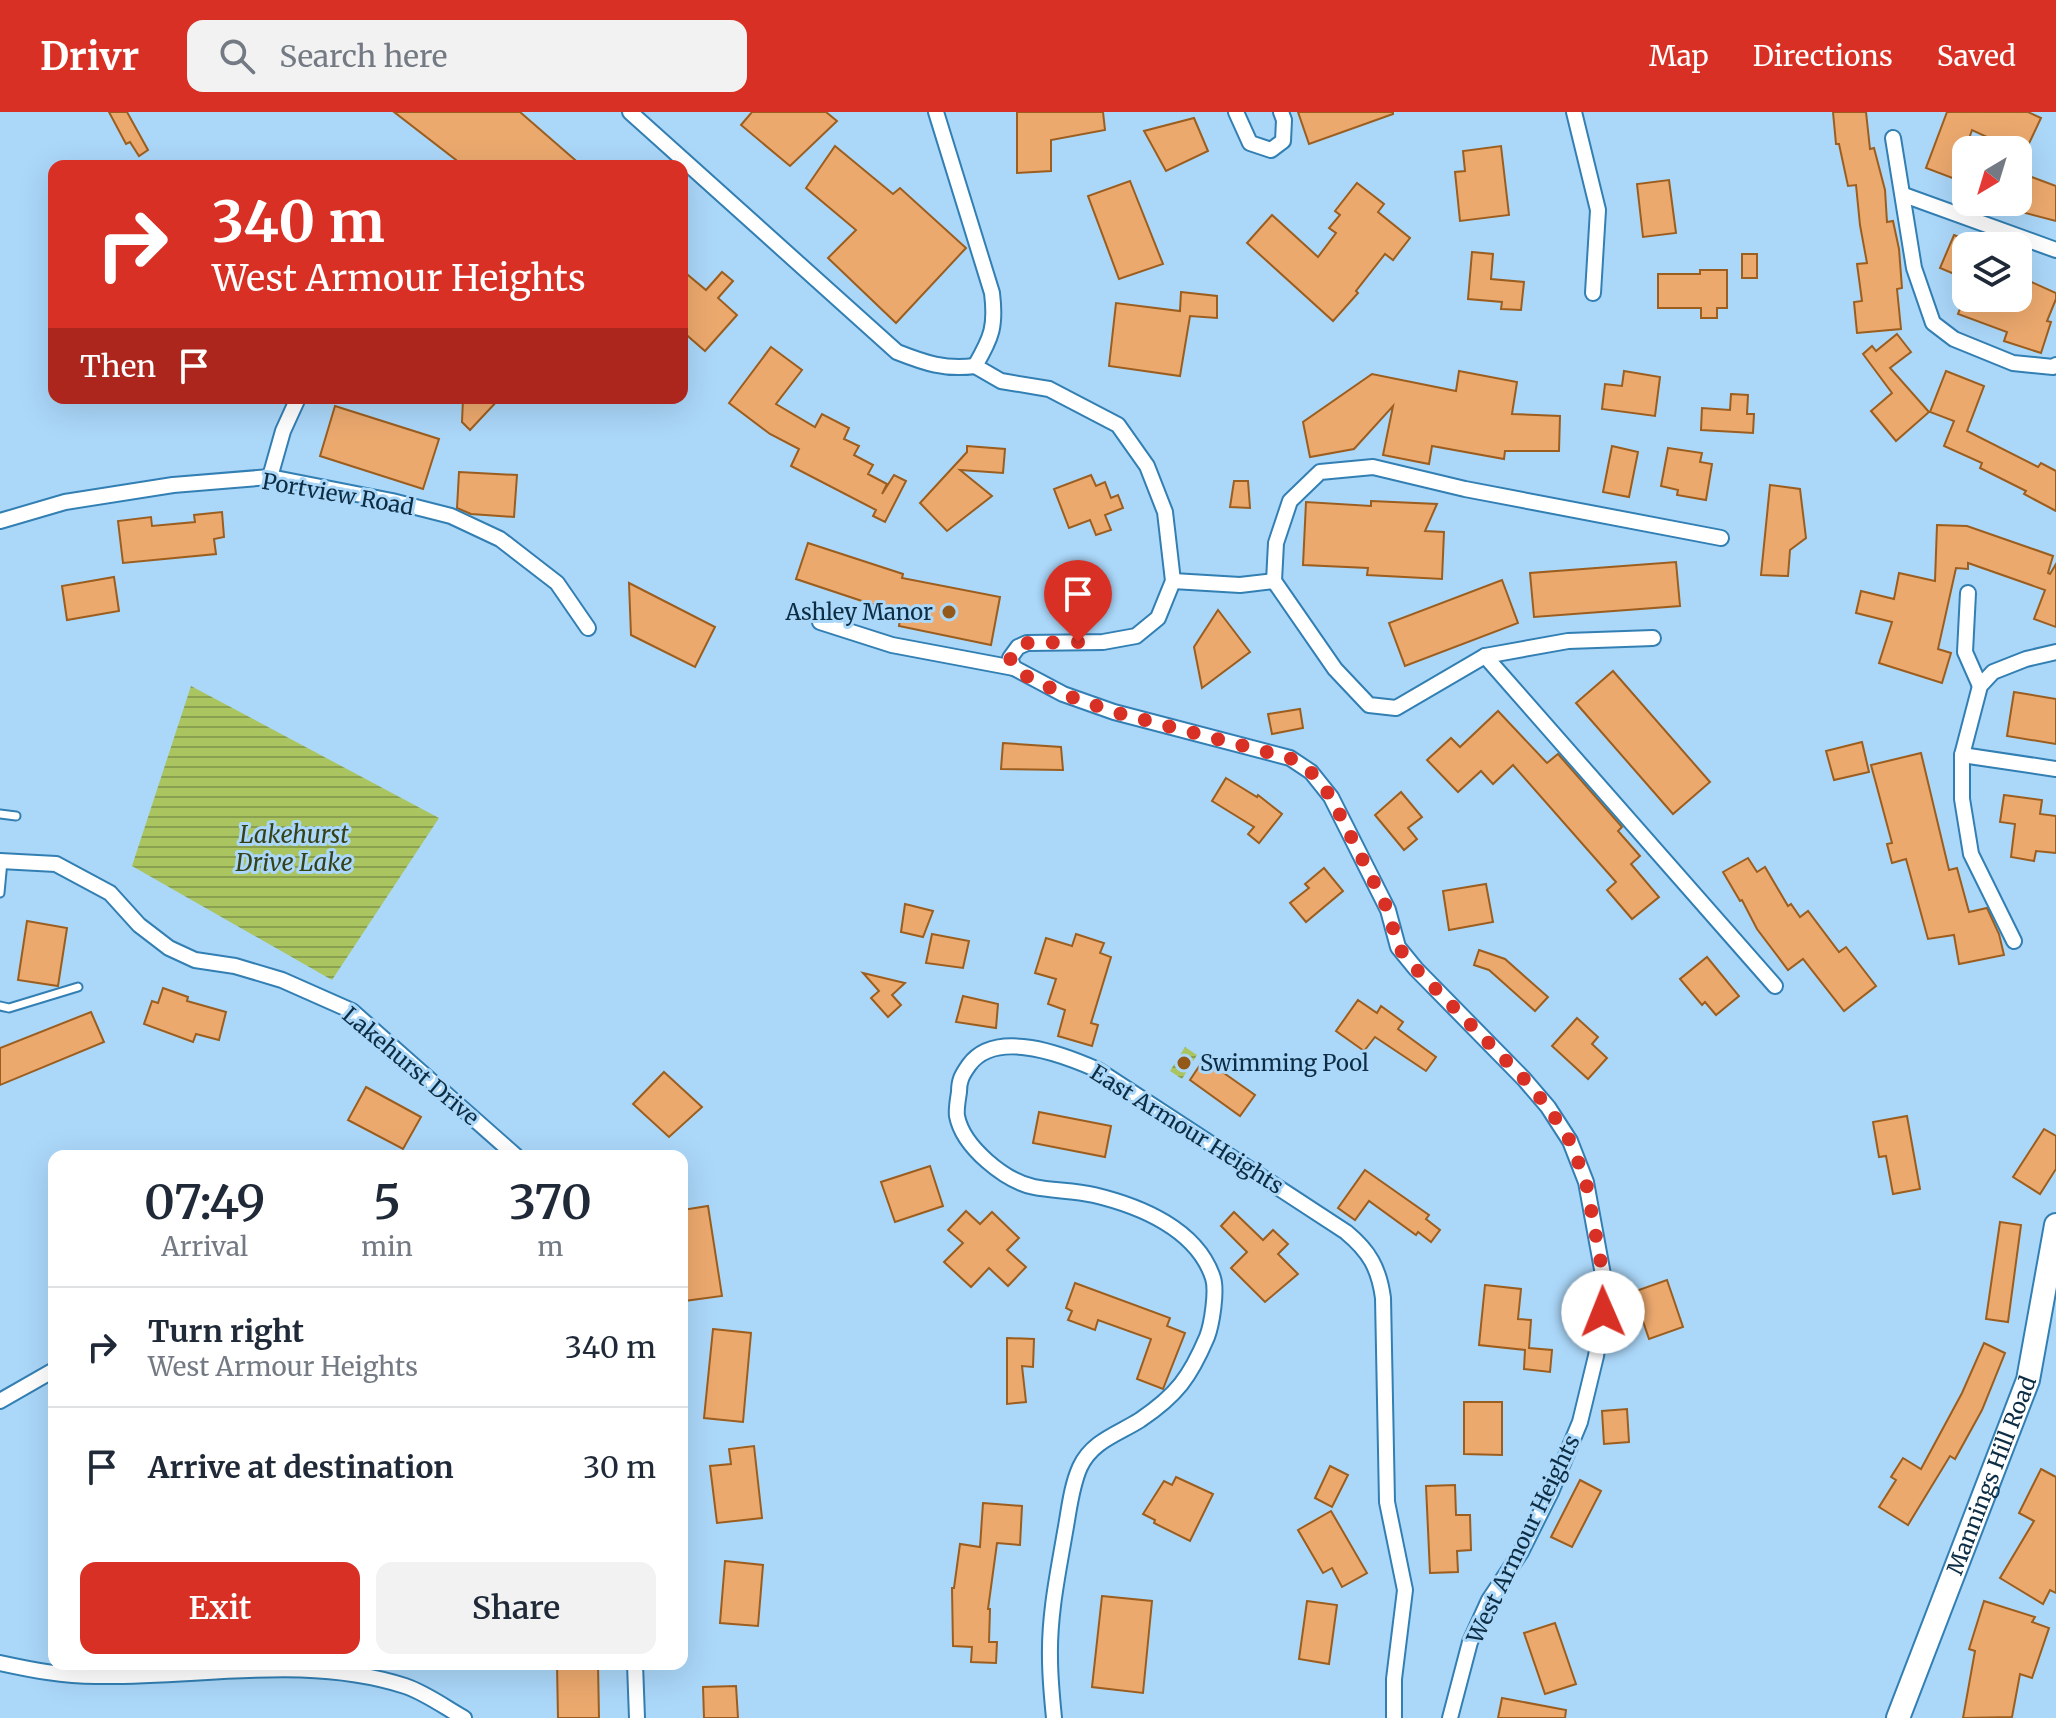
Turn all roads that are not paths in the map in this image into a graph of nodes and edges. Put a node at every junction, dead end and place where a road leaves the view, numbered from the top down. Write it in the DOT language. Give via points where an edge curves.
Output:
graph roads {
  1 [pos="630,112"];
  2 [pos="936,112"];
  3 [pos="1236,112"];
  4 [pos="1281,112"];
  5 [pos="1574,112"];
  6 [pos="1893,138"];
  7 [pos="683,160"];
  8 [pos="688,164"];
  9 [pos="1904,195"];
  10 [pos="2056,250"];
  11 [pos="1593,293"];
  12 [pos="2056,365"];
  13 [pos="975,366"];
  14 [pos="295,404"];
  15 [pos="270,477"];
  16 [pos="0,521"];
  17 [pos="1721,538"];
  18 [pos="1173,581"];
  19 [pos="1274,581"];
  20 [pos="1968,593"];
  21 [pos="820,622"];
  22 [pos="588,628"];
  23 [pos="1653,638"];
  24 [pos="2056,652"];
  25 [pos="1485,656"];
  26 [pos="1014,668"];
  27 [pos="1980,686"];
  28 [pos="1962,755"];
  29 [pos="2056,769"];
  30 [pos="0,814"];
  31 [pos="16,816"];
  32 [pos="2,861"];
  33 [pos="0,893"];
  34 [pos="2014,941"];
  35 [pos="1775,986"];
  36 [pos="78,987"];
  37 [pos="0,1006"];
  38 [pos="509,1150"];
  39 [pos="2056,1225"];
  40 [pos="48,1373"];
  41 [pos="0,1401"];
  42 [pos="0,1663"];
  43 [pos="226,1670"];
  44 [pos="312,1670"];
  45 [pos="635,1670"];
  46 [pos="464,1718"];
  47 [pos="637,1718"];
  48 [pos="1054,1718"];
  49 [pos="1394,1718"];
  50 [pos="1450,1718"];
  51 [pos="1898,1718"];
  1 -- 7 [label="street"];
  2 -- 13 [label="street" via="992,293 995,320"];
  3 -- 4 [label="street" via="1250,143 1271,150 1283,141"];
  5 -- 11 [label="street" via="1598,210"];
  6 -- 9 [label="street"];
  8 -- 13 [label="street" via="897,352 931,366"];
  9 -- 10 [label="street"];
  9 -- 12 [label="street" via="1914,268 1933,323 1954,339 2013,363"];
  13 -- 18 [label="street" via="1001,381 1049,389 1118,425 1147,466 1165,512"];
  14 -- 15 [label="street"];
  15 -- 16 [label="street, Portview Road" via="142,489 65,502"];
  15 -- 22 [label="street, Portview Road" via="451,516 500,539 557,583"];
  17 -- 19 [label="street" via="1373,467 1320,472 1290,501 1276,543"];
  18 -- 19 [label="street"];
  18 -- 26 [label="street" via="1158,618 1136,636 1027,643 1010,658"];
  19 -- 25 [label="street" via="1335,669 1369,705 1396,708"];
  20 -- 27 [label="street" via="1965,652"];
  21 -- 26 [label="street, West Armour Heights" via="892,645"];
  23 -- 25 [label="street" via="1568,641"];
  24 -- 27 [label="street" via="1993,672"];
  25 -- 35 [label="street"];
  26 -- 50 [label="street, West Armour Heights" via="1063,694 1114,712 1290,758 1311,772 1331,797 1388,910 1398,947 1524,1079 1570,1141 1586,1182 1606,1291 1596,1356 1580,1422 1551,1492 1470,1642"];
  27 -- 28 [label="street"];
  28 -- 29 [label="street"];
  28 -- 34 [label="street" via="1971,854"];
  30 -- 31 [label="lane"];
  32 -- 33 [label="lane"];
  32 -- 38 [label="street, Lakehurst Drive" via="56,864 110,893 169,948 195,960 282,980 352,1011"];
  36 -- 37 [label="lane" via="9,1008"];
  39 -- 51 [label="main road, Mannings Hill Road" via="2028,1380"];
  40 -- 41 [label="street"];
  42 -- 43 [label="street" via="99,1676"];
  44 -- 46 [label="street" via="408,1687"];
  45 -- 47 [label="street"];
  48 -- 49 [label="street, East Armour Heights" via="1053,1606 1081,1465 1099,1442 1140,1420 1187,1380 1212,1325 1214,1279 1195,1245 1168,1224 1093,1194 1031,1186 996,1170 974,1149 957,1117 959,1080 977,1054 1002,1047 1050,1052 1098,1070 1334,1224 1372,1258 1383,1298 1387,1502 1405,1590"];
}
